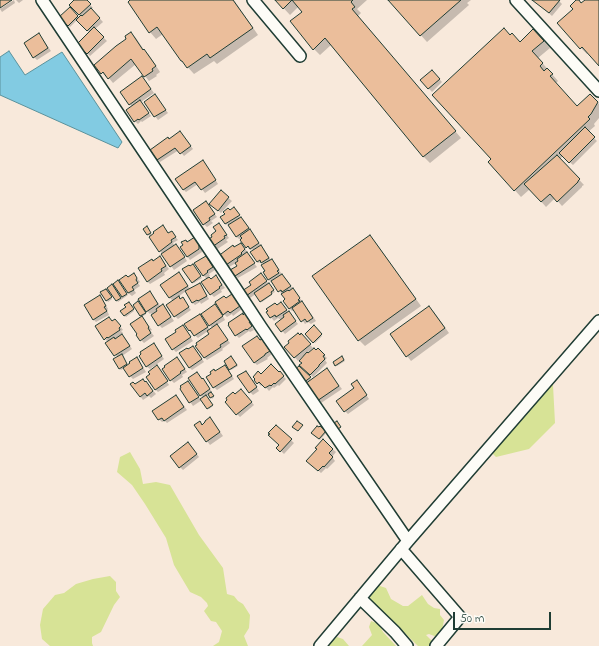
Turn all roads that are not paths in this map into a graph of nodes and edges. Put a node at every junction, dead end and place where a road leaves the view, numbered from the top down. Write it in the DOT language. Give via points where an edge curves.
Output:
graph roads {
  1 [pos="42,0"];
  2 [pos="254,0"];
  3 [pos="516,0"];
  4 [pos="300,56"];
  5 [pos="599,91"];
  6 [pos="599,321"];
  7 [pos="404,545"];
  8 [pos="360,598"];
  9 [pos="320,646"];
  10 [pos="407,646"];
  11 [pos="436,646"];
  1 -- 7 [label="street" via="317,410"];
  2 -- 4 [label="street"];
  3 -- 5 [label="street"];
  6 -- 7 [label="street"];
  7 -- 8 [label="street"];
  7 -- 11 [label="street" via="460,617"];
  8 -- 9 [label="street"];
  8 -- 10 [label="street"];
}
